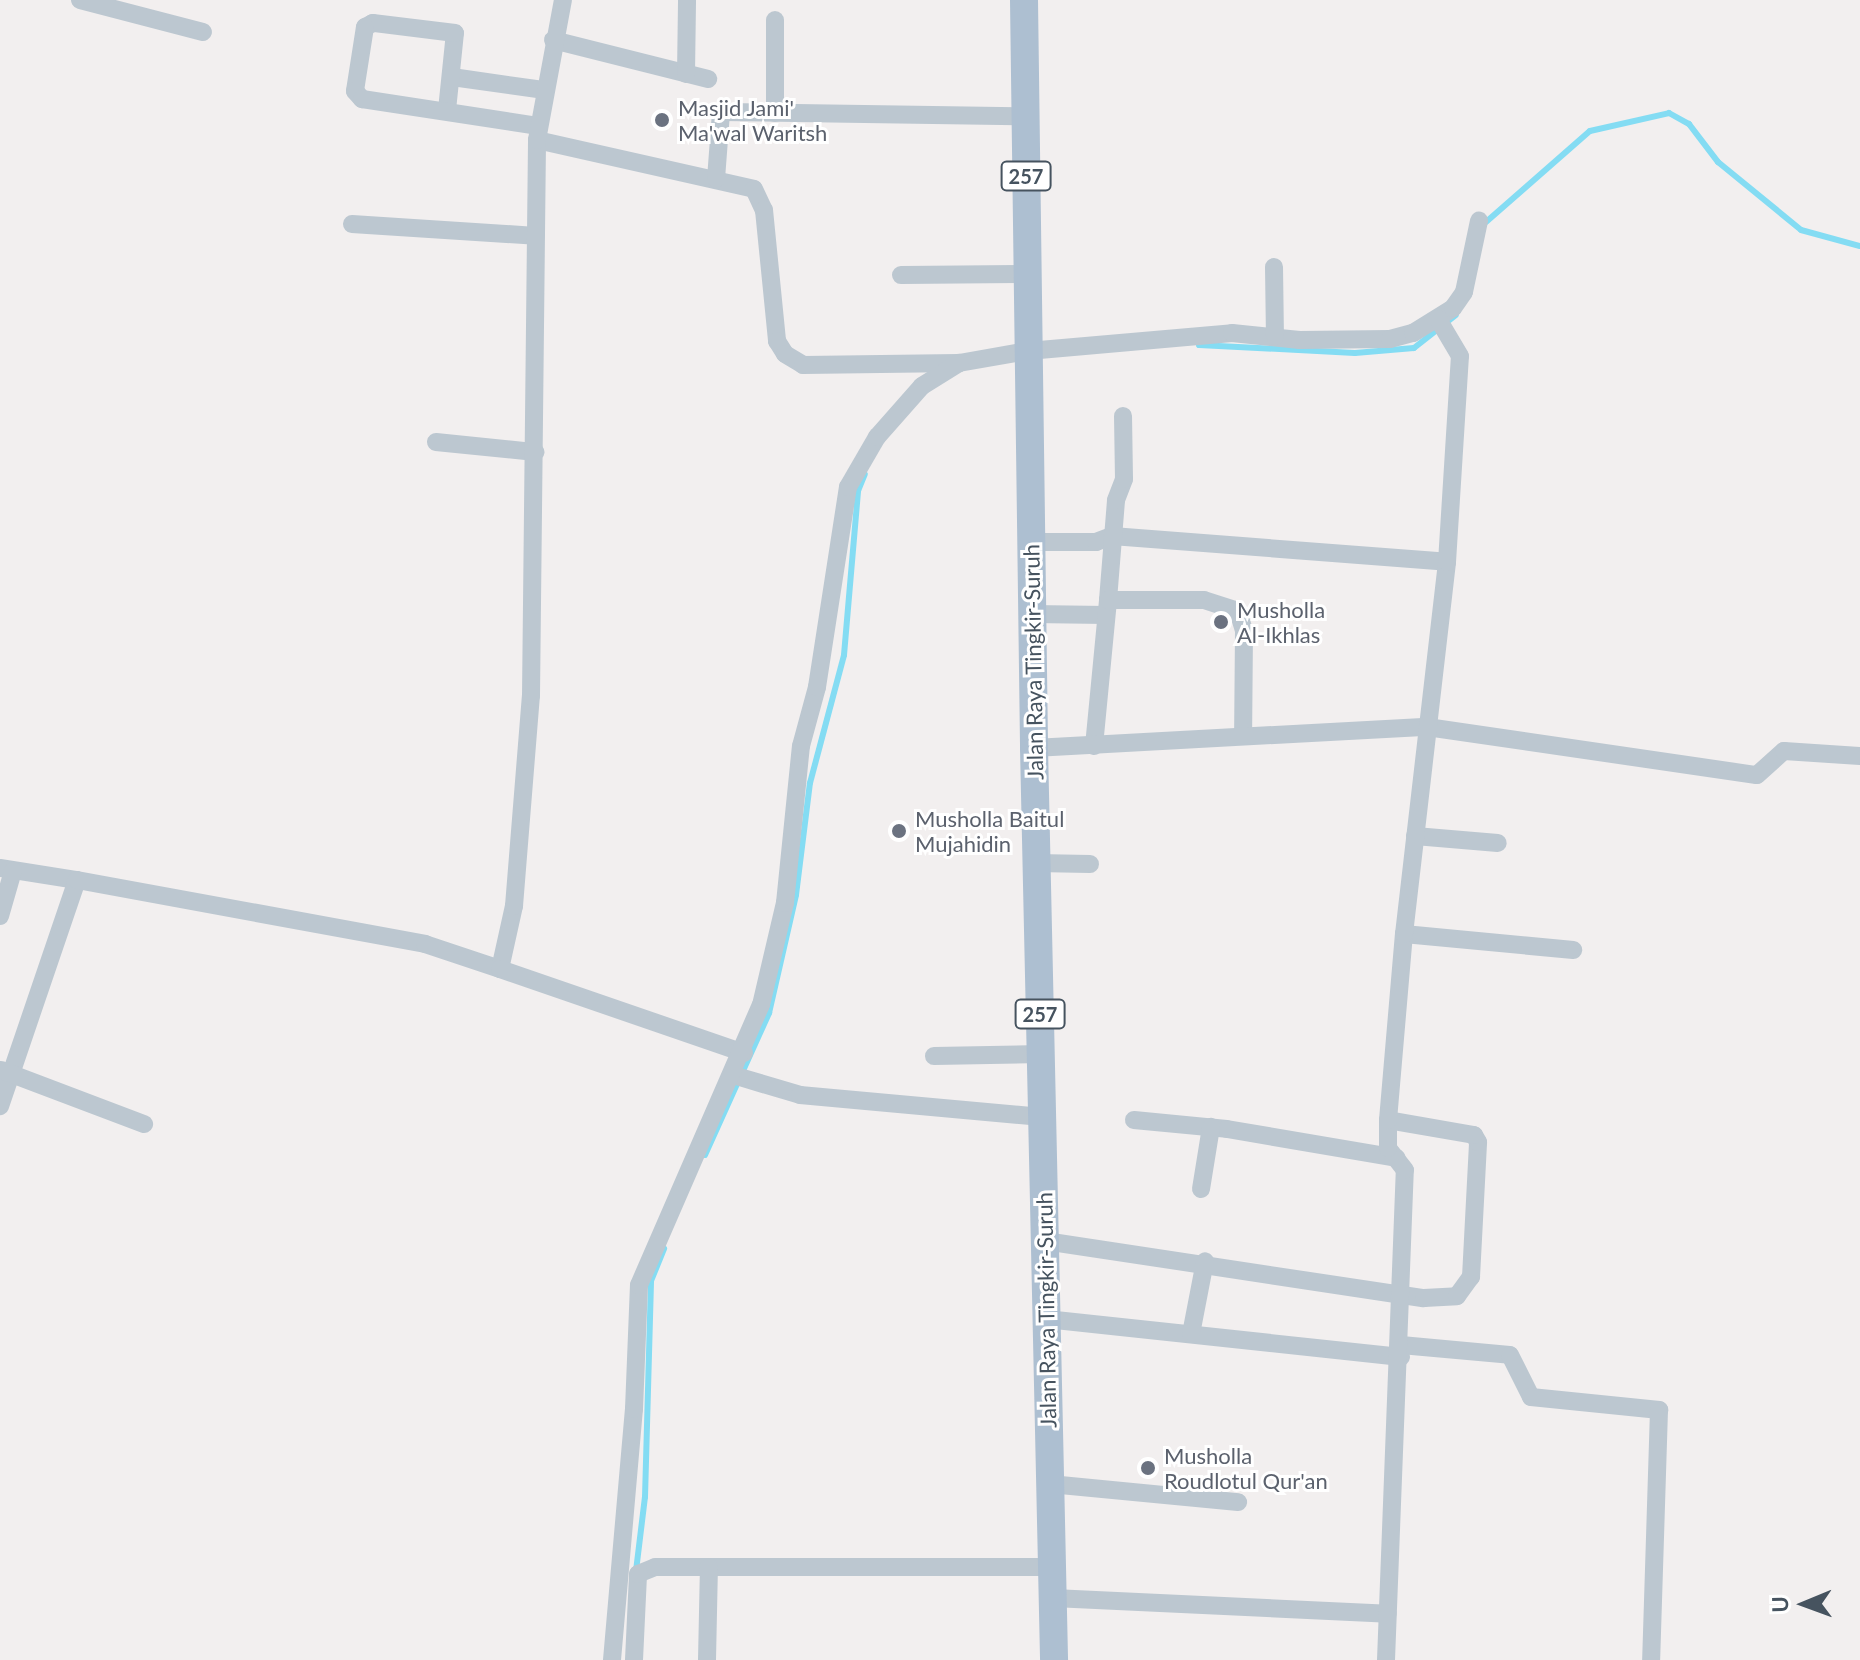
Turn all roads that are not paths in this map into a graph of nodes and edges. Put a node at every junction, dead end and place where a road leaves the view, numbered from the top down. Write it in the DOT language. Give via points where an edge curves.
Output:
graph roads {
  1 [pos="80,0"];
  2 [pos="563,0"];
  3 [pos="687,0"];
  4 [pos="1024,0"];
  5 [pos="775,20"];
  6 [pos="203,32"];
  7 [pos="553,40"];
  8 [pos="686,74"];
  9 [pos="452,77"];
  10 [pos="708,79"];
  11 [pos="543,90"];
  12 [pos="447,110"];
  13 [pos="775,113"];
  14 [pos="1026,116"];
  15 [pos="538,133"];
  16 [pos="716,179"];
  17 [pos="1479,221"];
  18 [pos="352,224"];
  19 [pos="536,236"];
  20 [pos="1274,267"];
  21 [pos="1026,274"];
  22 [pos="901,275"];
  23 [pos="1438,319"];
  24 [pos="1275,336"];
  25 [pos="1028,357"];
  26 [pos="959,363"];
  27 [pos="1123,416"];
  28 [pos="436,442"];
  29 [pos="535,452"];
  30 [pos="1112,536"];
  31 [pos="1031,542"];
  32 [pos="1447,562"];
  33 [pos="1107,608"];
  34 [pos="1032,614"];
  35 [pos="1427,727"];
  36 [pos="1243,736"];
  37 [pos="1094,746"];
  38 [pos="1034,748"];
  39 [pos="1860,756"];
  40 [pos="1415,836"];
  41 [pos="1498,843"];
  42 [pos="1036,863"];
  43 [pos="1090,864"];
  44 [pos="6,869"];
  45 [pos="77,880"];
  46 [pos="0,916"];
  47 [pos="1404,934"];
  48 [pos="1573,950"];
  49 [pos="500,969"];
  50 [pos="744,1053"];
  51 [pos="1041,1054"];
  52 [pos="934,1056"];
  53 [pos="5,1072"];
  54 [pos="740,1079"];
  55 [pos="0,1106"];
  56 [pos="1042,1117"];
  57 [pos="1134,1120"];
  58 [pos="1388,1120"];
  59 [pos="144,1124"];
  60 [pos="1211,1127"];
  61 [pos="1397,1158"];
  62 [pos="1201,1189"];
  63 [pos="1045,1241"];
  64 [pos="1205,1261"];
  65 [pos="1404,1293"];
  66 [pos="1046,1319"];
  67 [pos="1191,1334"];
  68 [pos="1401,1351"];
  69 [pos="1050,1484"];
  70 [pos="1238,1502"];
  71 [pos="709,1567"];
  72 [pos="1052,1567"];
  73 [pos="1053,1598"];
  74 [pos="1388,1614"];
  75 [pos="612,1660"];
  76 [pos="634,1660"];
  77 [pos="707,1660"];
  78 [pos="1054,1660"];
  79 [pos="1386,1660"];
  80 [pos="1651,1660"];
  1 -- 6 [label="street"];
  2 -- 7 [label="street"];
  3 -- 8 [label="street"];
  4 -- 14 [label="main road, Jalan Raya Tingkir-Suruh / 257"];
  5 -- 13 [label="street"];
  7 -- 8 [label="street"];
  7 -- 11 [label="street"];
  8 -- 10 [label="street"];
  9 -- 11 [label="street"];
  9 -- 12 [label="street"];
  9 -- 12 [label="street" via="455,33 373,23 362,31 359,97"];
  11 -- 15 [label="street"];
  12 -- 15 [label="street"];
  13 -- 14 [label="street"];
  13 -- 16 [label="street" via="719,113"];
  14 -- 21 [label="main road, Jalan Raya Tingkir-Suruh / 257"];
  15 -- 16 [label="street"];
  15 -- 19 [label="street"];
  16 -- 26 [label="street" via="754,189 760,199 777,341 785,354 803,365 828,367"];
  17 -- 23 [label="street" via="1464,292"];
  18 -- 19 [label="street"];
  19 -- 29 [label="street"];
  20 -- 24 [label="street"];
  21 -- 22 [label="street"];
  21 -- 25 [label="main road, Jalan Raya Tingkir-Suruh / 257"];
  23 -- 24 [label="street" via="1390,339"];
  23 -- 32 [label="street" via="1460,356"];
  24 -- 25 [label="street" via="1232,333"];
  25 -- 26 [label="street"];
  25 -- 31 [label="main road, Jalan Raya Tingkir-Suruh / 257"];
  26 -- 50 [label="street" via="922,386 877,437 848,487 817,687 801,746 785,903"];
  27 -- 30 [label="street" via="1124,479"];
  28 -- 29 [label="street"];
  29 -- 49 [label="street" via="530,712 514,906"];
  30 -- 31 [label="street" via="1096,542"];
  30 -- 32 [label="street"];
  30 -- 33 [label="street"];
  31 -- 34 [label="main road, Jalan Raya Tingkir-Suruh / 257"];
  32 -- 35 [label="street"];
  33 -- 34 [label="street"];
  33 -- 36 [label="street" via="1204,600 1238,611 1244,631"];
  33 -- 37 [label="street"];
  34 -- 38 [label="main road, Jalan Raya Tingkir-Suruh / 257"];
  35 -- 36 [label="street"];
  35 -- 39 [label="street" via="1757,775 1784,751"];
  35 -- 40 [label="street"];
  36 -- 37 [label="street"];
  37 -- 38 [label="street"];
  38 -- 42 [label="main road, Jalan Raya Tingkir-Suruh / 257"];
  40 -- 41 [label="street"];
  40 -- 47 [label="street"];
  42 -- 43 [label="street"];
  42 -- 51 [label="main road, Jalan Raya Tingkir-Suruh / 257"];
  44 -- 45 [label="street"];
  44 -- 46 [label="street"];
  45 -- 49 [label="street" via="425,944"];
  45 -- 53 [label="street"];
  47 -- 48 [label="street"];
  47 -- 58 [label="street"];
  49 -- 50 [label="street"];
  50 -- 54 [label="street"];
  51 -- 52 [label="street"];
  51 -- 56 [label="main road, Jalan Raya Tingkir-Suruh / 257"];
  53 -- 55 [label="street"];
  53 -- 59 [label="street"];
  54 -- 56 [label="street" via="800,1095"];
  54 -- 75 [label="street" via="648,1255 639,1285"];
  56 -- 63 [label="main road, Jalan Raya Tingkir-Suruh / 257"];
  57 -- 60 [label="street"];
  58 -- 61 [label="street" via="1388,1148"];
  58 -- 65 [label="street" via="1474,1135 1479,1151 1475,1239 1466,1289 1439,1299"];
  60 -- 61 [label="street"];
  60 -- 62 [label="street"];
  61 -- 65 [label="street" via="1405,1170"];
  63 -- 64 [label="street"];
  63 -- 66 [label="main road, Jalan Raya Tingkir-Suruh / 257"];
  64 -- 65 [label="street"];
  64 -- 67 [label="street"];
  65 -- 68 [label="street"];
  66 -- 67 [label="street"];
  66 -- 69 [label="main road, Jalan Raya Tingkir-Suruh / 257"];
  67 -- 68 [label="street"];
  68 -- 74 [label="street"];
  68 -- 80 [label="street" via="1510,1355 1531,1397 1659,1410"];
  69 -- 70 [label="street"];
  69 -- 72 [label="main road, Jalan Raya Tingkir-Suruh / 257"];
  71 -- 72 [label="street"];
  71 -- 76 [label="street" via="655,1567 638,1574"];
  71 -- 77 [label="street"];
  72 -- 73 [label="main road, Jalan Raya Tingkir-Suruh / 257"];
  73 -- 74 [label="street"];
  73 -- 78 [label="main road, Jalan Raya Tingkir-Suruh / 257"];
  74 -- 79 [label="street"];
}
